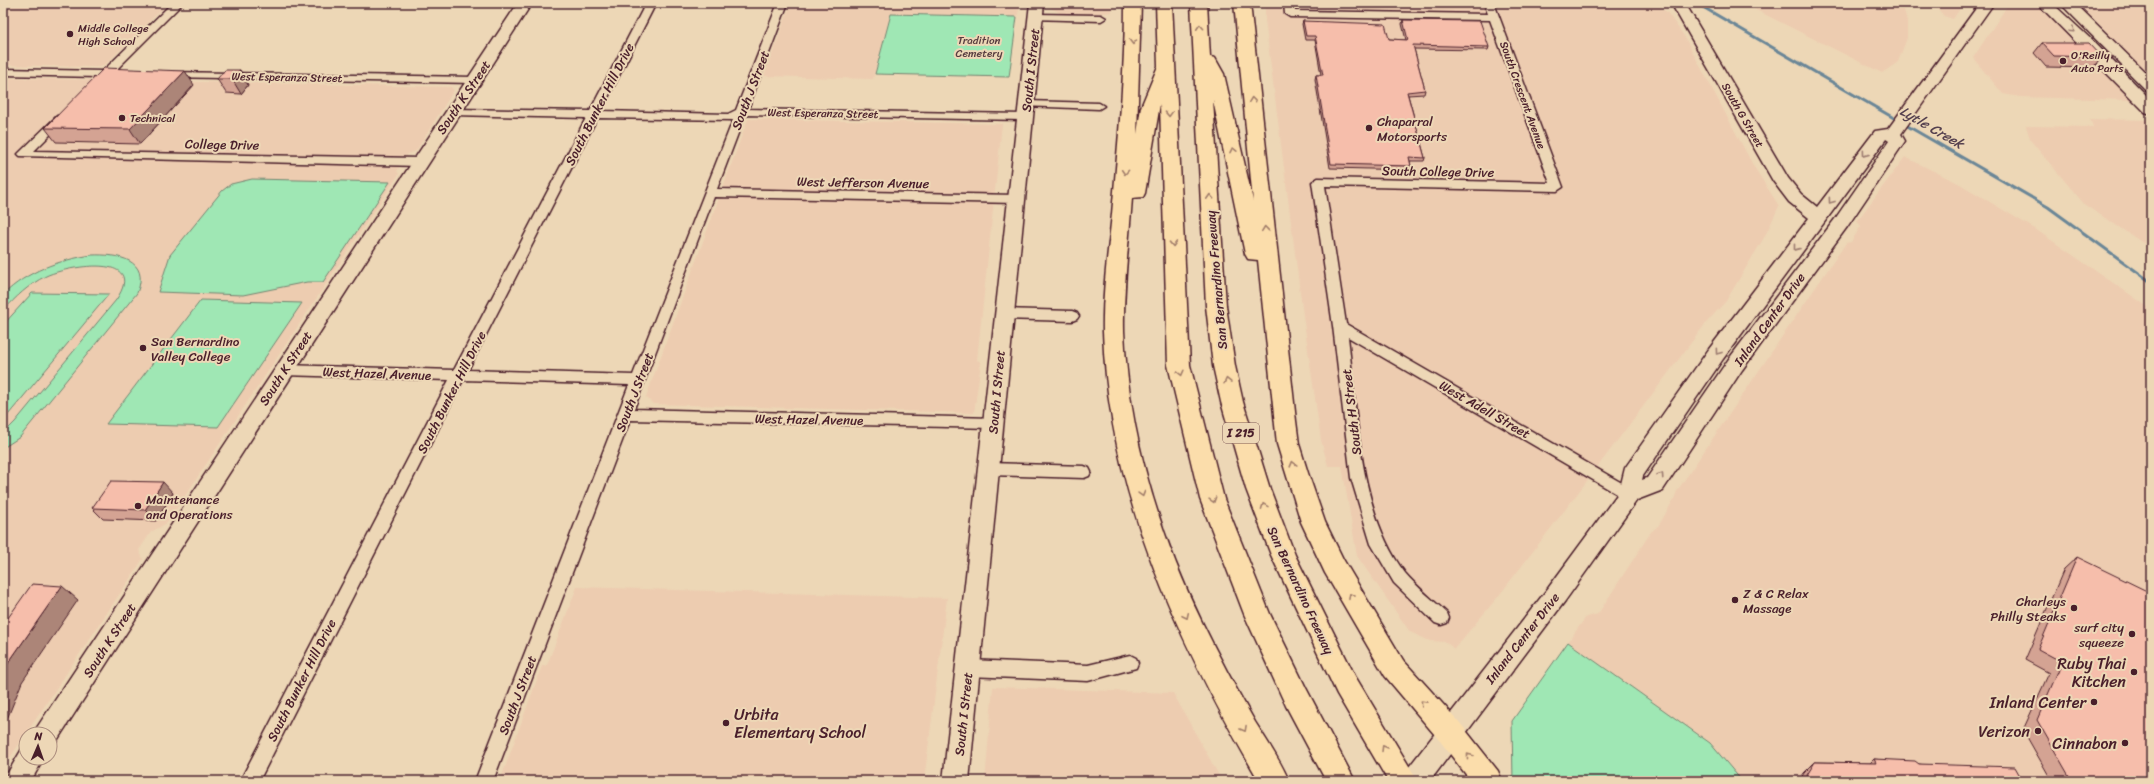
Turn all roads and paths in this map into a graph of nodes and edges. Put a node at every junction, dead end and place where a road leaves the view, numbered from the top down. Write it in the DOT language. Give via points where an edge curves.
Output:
graph roads {
  1 [pos="178,3"];
  2 [pos="525,3"];
  3 [pos="651,3"];
  4 [pos="782,3"];
  5 [pos="1133,3"];
  6 [pos="1164,3"];
  7 [pos="1199,3"];
  8 [pos="1242,3"];
  9 [pos="1289,3"];
  10 [pos="1489,3"];
  11 [pos="1987,3"];
  12 [pos="2044,3"];
  13 [pos="2067,3"];
  14 [pos="1680,8"];
  15 [pos="1036,10"];
  16 [pos="1494,17"];
  17 [pos="1101,18"];
  18 [pos="1202,51"];
  19 [pos="1167,61"];
  20 [pos="3,72"];
  21 [pos="106,74"];
  22 [pos="129,74"];
  23 [pos="161,75"];
  24 [pos="474,80"];
  25 [pos="95,84"];
  26 [pos="2151,87"];
  27 [pos="1099,106"];
  28 [pos="2151,108"];
  29 [pos="68,111"];
  30 [pos="1026,111"];
  31 [pos="454,112"];
  32 [pos="741,112"];
  33 [pos="593,114"];
  34 [pos="1893,134"];
  35 [pos="419,162"];
  36 [pos="1318,182"];
  37 [pos="1557,187"];
  38 [pos="709,193"];
  39 [pos="1016,199"];
  40 [pos="1820,217"];
  41 [pos="1004,314"];
  42 [pos="1072,316"];
  43 [pos="1340,326"];
  44 [pos="283,370"];
  45 [pos="459,376"];
  46 [pos="638,380"];
  47 [pos="625,414"];
  48 [pos="1285,421"];
  49 [pos="993,423"];
  50 [pos="1133,464"];
  51 [pos="988,469"];
  52 [pos="1084,472"];
  53 [pos="1629,494"];
  54 [pos="1441,618"];
  55 [pos="1130,663"];
  56 [pos="968,668"];
  57 [pos="52,726"];
  58 [pos="1442,742"];
  59 [pos="26,766"];
  60 [pos="16,781"];
  61 [pos="249,781"];
  62 [pos="484,781"];
  63 [pos="956,781"];
  64 [pos="1276,781"];
  65 [pos="1341,781"];
  66 [pos="1404,781"];
  67 [pos="1414,781"];
  68 [pos="1488,781"];
  1 -- 21 [label="street"];
  2 -- 24 [label="main road, South K Street"];
  3 -- 33 [label="street, South Bunker Hill Drive"];
  4 -- 32 [label="street, South J Street"];
  5 -- 50 [label="highway, one-way" via="1132,77 1114,331 1117,388"];
  6 -- 19 [label="highway"];
  18 -- 7 [label="highway, San Bernardino Freeway / I 215, one-way"];
  48 -- 8 [label="highway, one-way"];
  9 -- 16 [label="street" via="1290,14"];
  10 -- 16 [label="street, South Crescent Avenue"];
  11 -- 34 [label="main road, Inland Center Drive"];
  12 -- 28 [label="main road, one-way"];
  13 -- 26 [label="main road"];
  14 -- 40 [label="main road, South G Street" via="1781,181 1795,198"];
  15 -- 17 [label="street"];
  15 -- 30 [label="main road, South I Street"];
  16 -- 37 [label="street, South Crescent Avenue"];
  48 -- 18 [label="highway, one-way" via="1275,398 1257,264 1216,74"];
  66 -- 18 [label="highway, San Bernardino Freeway / I 215, one-way" via="1346,685 1283,555 1258,489 1232,402 1216,306"];
  19 -- 50 [label="highway" via="1150,107 1126,283 1125,366"];
  19 -- 65 [label="highway, one-way" via="1179,365 1212,499 1254,607 1296,697"];
  20 -- 21 [label="street"];
  21 -- 22 [label="street"];
  21 -- 25 [label="street"];
  23 -- 24 [label="street, West Esperanza Street"];
  24 -- 31 [label="main road, South K Street"];
  27 -- 30 [label="street, West Esperanza Street"];
  29 -- 35 [label="street, College Drive" via="24,154"];
  30 -- 32 [label="street, West Esperanza Street"];
  30 -- 39 [label="main road, South I Street"];
  31 -- 33 [label="street, West Esperanza Street"];
  31 -- 35 [label="main road, South K Street"];
  32 -- 33 [label="street, West Esperanza Street" via="730,117"];
  32 -- 38 [label="street, South J Street"];
  33 -- 45 [label="street, South Bunker Hill Drive"];
  34 -- 40 [label="main road, Inland Center Drive, one-way" via="1881,134"];
  53 -- 34 [label="main road, Inland Center Drive, one-way" via="1655,484 1735,365 1841,223 1898,141"];
  35 -- 44 [label="main road, South K Street"];
  36 -- 37 [label="street, South College Drive"];
  36 -- 43 [label="street, South H Street"];
  38 -- 39 [label="street, West Jefferson Avenue"];
  38 -- 46 [label="street, South J Street"];
  39 -- 41 [label="main road, South I Street"];
  40 -- 53 [label="main road, Inland Center Drive, one-way" via="1716,354 1633,474"];
  41 -- 42 [label="street"];
  41 -- 49 [label="main road, South I Street"];
  43 -- 53 [label="street, West Adell Street"];
  43 -- 54 [label="street, South H Street" via="1358,478 1376,539 1400,578"];
  44 -- 45 [label="street, West Hazel Avenue"];
  44 -- 57 [label="main road, South K Street"];
  45 -- 46 [label="street, West Hazel Avenue"];
  45 -- 61 [label="street, South Bunker Hill Drive"];
  46 -- 47 [label="street, South J Street"];
  47 -- 49 [label="street, West Hazel Avenue"];
  47 -- 62 [label="street, South J Street"];
  58 -- 48 [label="highway, one-way" via="1394,668 1334,566 1313,522 1296,473"];
  49 -- 51 [label="main road, South I Street"];
  50 -- 64 [label="highway, one-way" via="1153,532 1175,592 1224,695"];
  51 -- 52 [label="street"];
  51 -- 56 [label="main road, South I Street"];
  53 -- 58 [label="main road, Inland Center Drive" via="1557,594"];
  55 -- 56 [label="street" via="1088,673"];
  56 -- 63 [label="main road, South I Street"];
  58 -- 67 [label="main road, Inland Center Drive"];
  68 -- 58 [label="highway, one-way"];
  59 -- 60 [label="main road"];
}
